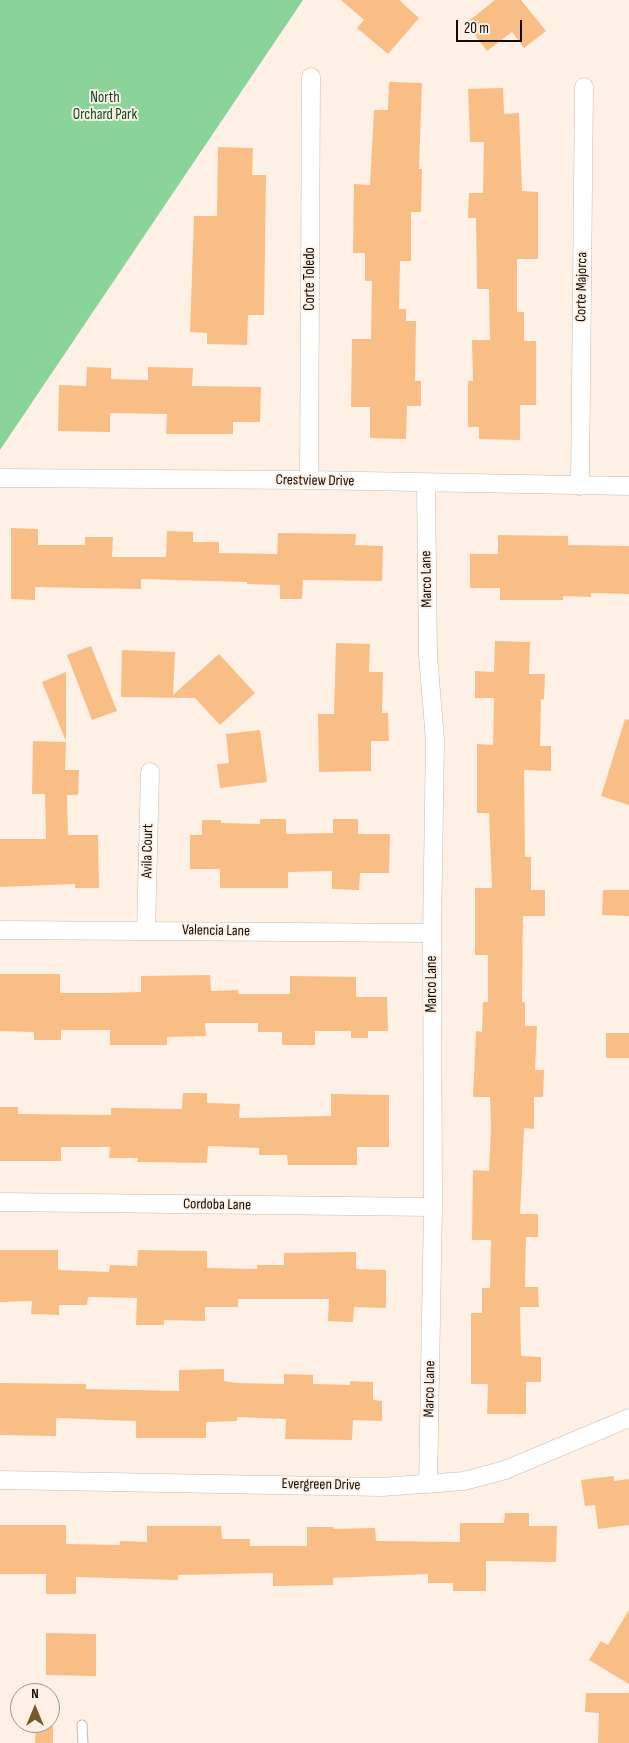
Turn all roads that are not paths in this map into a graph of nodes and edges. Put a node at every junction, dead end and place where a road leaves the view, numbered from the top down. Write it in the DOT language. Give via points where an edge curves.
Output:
graph roads {
  1 [pos="311,78"];
  2 [pos="584,88"];
  3 [pos="0,478"];
  4 [pos="309,480"];
  5 [pos="426,484"];
  6 [pos="580,486"];
  7 [pos="629,486"];
  8 [pos="150,772"];
  9 [pos="0,930"];
  10 [pos="146,931"];
  11 [pos="432,933"];
  12 [pos="0,1202"];
  13 [pos="433,1207"];
  14 [pos="629,1418"];
  15 [pos="0,1480"];
  16 [pos="428,1484"];
  17 [pos="82,1725"];
  18 [pos="83,1743"];
  1 -- 4 [label="street, Corte Toledo"];
  2 -- 6 [label="street, Corte Majorca"];
  3 -- 4 [label="street, Crestview Drive"];
  4 -- 5 [label="street, Crestview Drive"];
  5 -- 6 [label="street, Crestview Drive"];
  5 -- 11 [label="street, Marco Lane" via="428,655 435,740"];
  6 -- 7 [label="street, Crestview Drive"];
  8 -- 10 [label="street, Avila Court"];
  9 -- 10 [label="street, Valencia Lane"];
  10 -- 11 [label="street, Valencia Lane"];
  11 -- 13 [label="street, Marco Lane"];
  12 -- 13 [label="street, Cordoba Lane"];
  13 -- 16 [label="street, Marco Lane"];
  14 -- 16 [label="street, Evergreen Drive" via="506,1470 464,1481"];
  15 -- 16 [label="street, Evergreen Drive" via="382,1487"];
  17 -- 18 [label="lane"];
}
